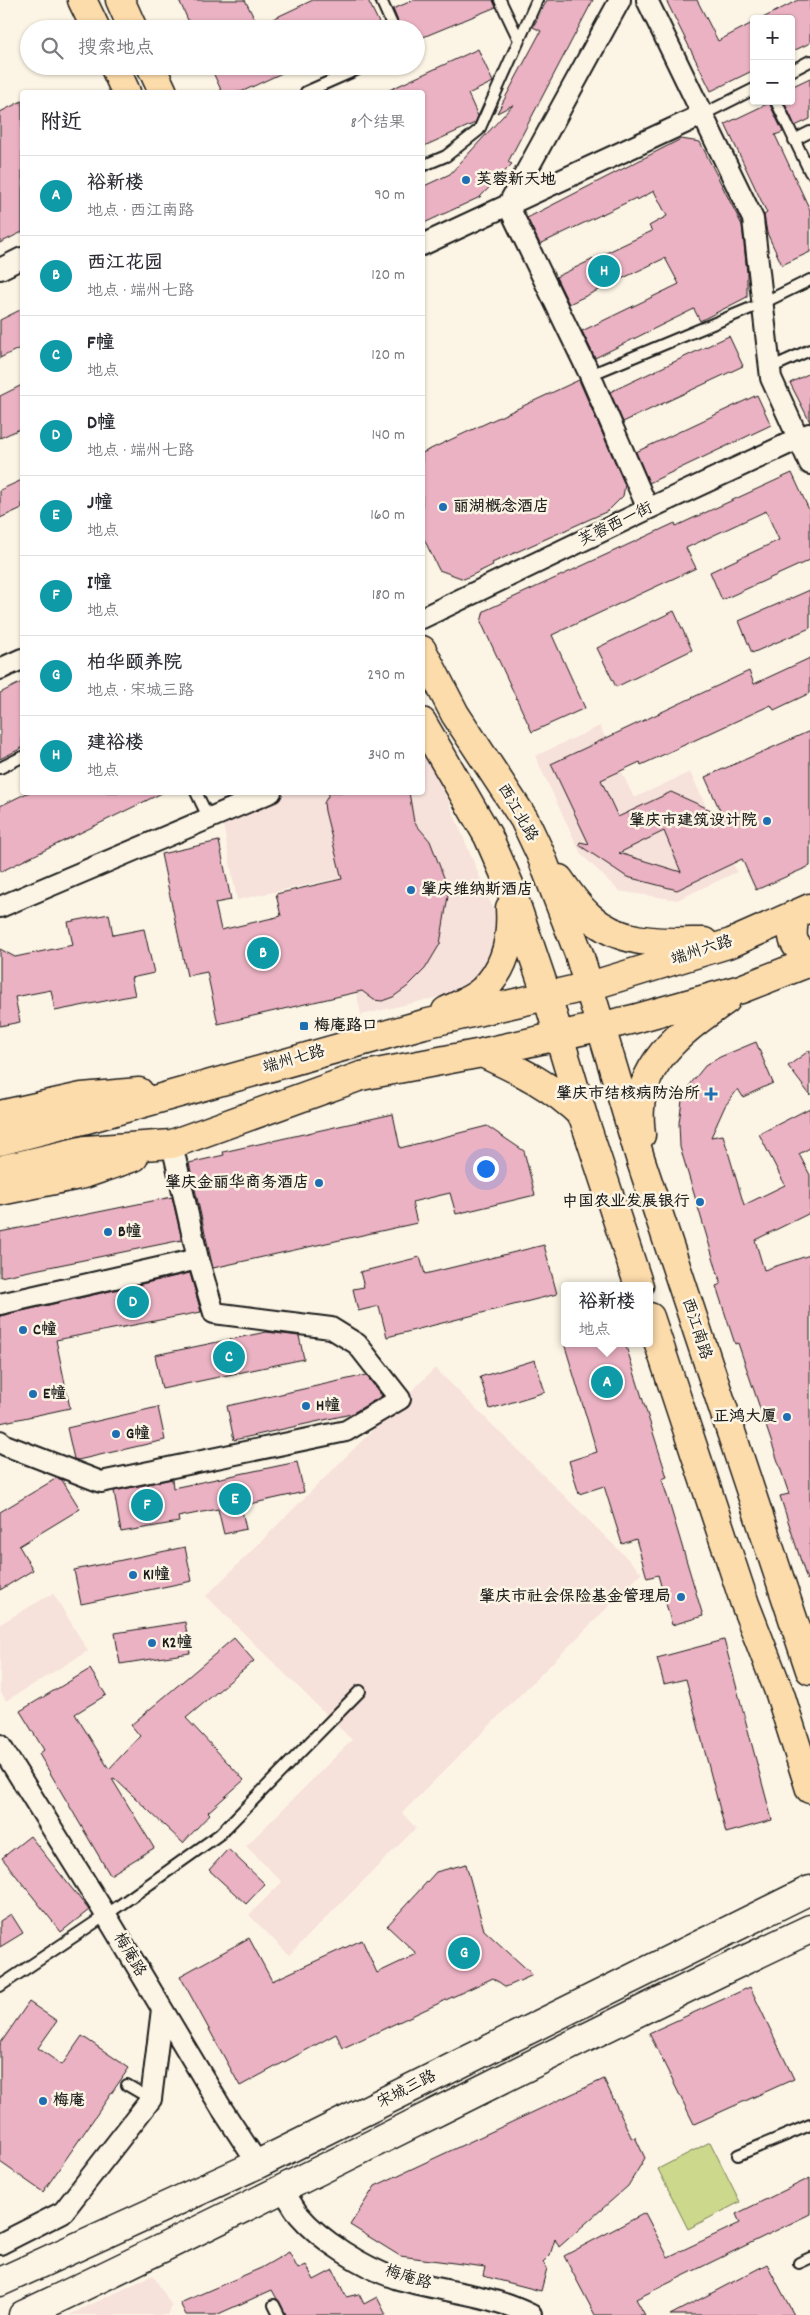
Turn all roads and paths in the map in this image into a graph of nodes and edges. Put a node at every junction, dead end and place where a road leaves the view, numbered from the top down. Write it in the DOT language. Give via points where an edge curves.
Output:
graph roads {
  1 [pos="82,0"];
  2 [pos="120,0"];
  3 [pos="381,0"];
  4 [pos="500,0"];
  5 [pos="537,0"];
  6 [pos="620,0"];
  7 [pos="647,0"];
  8 [pos="92,20"];
  9 [pos="129,20"];
  10 [pos="390,20"];
  11 [pos="519,40"];
  12 [pos="810,61"];
  13 [pos="795,69"];
  14 [pos="118,75"];
  15 [pos="154,75"];
  16 [pos="345,75"];
  17 [pos="125,90"];
  18 [pos="161,90"];
  19 [pos="311,90"];
  20 [pos="750,91"];
  21 [pos="778,105"];
  22 [pos="704,114"];
  23 [pos="810,132"];
  24 [pos="794,140"];
  25 [pos="425,165"];
  26 [pos="810,172"];
  27 [pos="508,205"];
  28 [pos="425,244"];
  29 [pos="20,259"];
  30 [pos="0,269"];
  31 [pos="810,280"];
  32 [pos="762,303"];
  33 [pos="810,350"];
  34 [pos="770,368"];
  35 [pos="590,375"];
  36 [pos="804,437"];
  37 [pos="810,464"];
  38 [pos="648,509"];
  39 [pos="425,617"];
  40 [pos="425,656"];
  41 [pos="20,660"];
  42 [pos="0,669"];
  43 [pos="425,732"];
  44 [pos="20,758"];
  45 [pos="0,768"];
  46 [pos="197,795"];
  47 [pos="264,795"];
  48 [pos="209,819"];
  49 [pos="524,819"];
  50 [pos="488,836"];
  51 [pos="540,853"];
  52 [pos="509,884"];
  53 [pos="0,908"];
  54 [pos="802,912"];
  55 [pos="731,943"];
  56 [pos="810,957"];
  57 [pos="810,962"];
  58 [pos="590,986"];
  59 [pos="741,989"];
  60 [pos="548,996"];
  61 [pos="424,1024"];
  62 [pos="602,1026"];
  63 [pos="559,1034"];
  64 [pos="482,1053"];
  65 [pos="200,1087"];
  66 [pos="0,1115"];
  67 [pos="583,1116"];
  68 [pos="0,1141"];
  69 [pos="172,1144"];
  70 [pos="641,1161"];
  71 [pos="0,1170"];
  72 [pos="0,1192"];
  73 [pos="661,1222"];
  74 [pos="622,1233"];
  75 [pos="198,1258"];
  76 [pos="638,1282"];
  77 [pos="0,1304"];
  78 [pos="653,1326"];
  79 [pos="0,1441"];
  80 [pos="810,1670"];
  81 [pos="810,1684"];
  82 [pos="360,1691"];
  83 [pos="780,1694"];
  84 [pos="0,1746"];
  85 [pos="810,1789"];
  86 [pos="810,1890"];
  87 [pos="106,1915"];
  88 [pos="810,1929"];
  89 [pos="0,1986"];
  90 [pos="162,2009"];
  91 [pos="127,2085"];
  92 [pos="151,2099"];
  93 [pos="810,2125"];
  94 [pos="738,2154"];
  95 [pos="258,2164"];
  96 [pos="282,2189"];
  97 [pos="0,2244"];
  98 [pos="810,2258"];
  99 [pos="800,2263"];
  100 [pos="0,2282"];
  101 [pos="30,2314"];
  102 [pos="531,2315"];
  1 -- 8 [label="main road"];
  2 -- 9 [label="main road"];
  3 -- 10 [label="lane"];
  4 -- 11 [label="lane"];
  5 -- 11 [label="lane"];
  6 -- 27 [label="street"];
  7 -- 22 [label="street"];
  11 -- 25 [label="lane" via="479,130 446,156"];
  12 -- 13 [label="lane"];
  14 -- 17 [label="main road"];
  15 -- 18 [label="main road"];
  16 -- 19 [label="lane"];
  20 -- 22 [label="lane"];
  21 -- 24 [label="lane"];
  22 -- 27 [label="street"];
  22 -- 32 [label="street" via="753,219"];
  23 -- 24 [label="lane"];
  24 -- 26 [label="lane"];
  27 -- 28 [label="street"];
  27 -- 35 [label="street"];
  29 -- 30 [label="street"];
  31 -- 32 [label="lane"];
  32 -- 34 [label="street"];
  32 -- 35 [label="lane"];
  33 -- 34 [label="lane"];
  34 -- 36 [label="street" via="771,378"];
  35 -- 38 [label="street"];
  36 -- 37 [label="street"];
  36 -- 38 [label="street, 芙蓉西一街"];
  38 -- 39 [label="street, 芙蓉西一街"];
  40 -- 49 [label="main road, 西江北路" via="455,714"];
  41 -- 42 [label="street"];
  43 -- 50 [label="main road"];
  44 -- 45 [label="lane"];
  46 -- 48 [label="lane"];
  47 -- 48 [label="street"];
  48 -- 53 [label="street"];
  49 -- 50 [label="main road"];
  49 -- 51 [label="main road, 西江北路"];
  50 -- 52 [label="main road"];
  51 -- 55 [label="main road" via="591,918 616,933 633,940"];
  51 -- 58 [label="main road, 西江北路"];
  52 -- 60 [label="main road"];
  52 -- 61 [label="main road" via="510,944 502,964 483,990"];
  54 -- 55 [label="main road, 端州六路"];
  54 -- 56 [label="main road" via="791,936 799,950"];
  55 -- 58 [label="main road, 端州六路"];
  57 -- 59 [label="main road"];
  58 -- 60 [label="main road, 端州七路"];
  58 -- 62 [label="main road, 西江南路"];
  59 -- 62 [label="main road"];
  59 -- 70 [label="main road" via="686,1028 670,1044 653,1070 640,1106"];
  60 -- 61 [label="main road, 端州七路"];
  60 -- 63 [label="main road"];
  61 -- 65 [label="main road, 端州七路"];
  62 -- 63 [label="main road"];
  62 -- 70 [label="main road, 西江南路"];
  63 -- 64 [label="main road"];
  63 -- 67 [label="main road"];
  64 -- 67 [label="main road" via="542,1082"];
  64 -- 69 [label="main road" via="361,1076"];
  65 -- 66 [label="main road" via="82,1097"];
  65 -- 68 [label="main road, 端州七路"];
  67 -- 74 [label="main road"];
  69 -- 71 [label="main road" via="86,1150"];
  69 -- 72 [label="main road" via="84,1174"];
  69 -- 75 [label="street"];
  70 -- 73 [label="main road, 西江南路"];
  73 -- 74 [label="main road" via="640,1219"];
  73 -- 80 [label="main road, 西江南路"];
  74 -- 76 [label="main road"];
  75 -- 77 [label="street"];
  75 -- 79 [label="street" via="214,1313 331,1328 357,1344 400,1399 346,1431 101,1482"];
  78 -- 83 [label="main road" via="745,1604"];
  81 -- 83 [label="main road"];
  82 -- 87 [label="lane" via="220,1834"];
  83 -- 85 [label="main road"];
  84 -- 87 [label="street, 梅庵路"];
  86 -- 95 [label="main road, 宋城三路"];
  87 -- 89 [label="lane"];
  87 -- 90 [label="street, 梅庵路"];
  88 -- 96 [label="main road, 宋城三路" via="688,1986"];
  90 -- 92 [label="street"];
  90 -- 95 [label="street, 梅庵路"];
  91 -- 92 [label="lane"];
  92 -- 97 [label="street" via="63,2212"];
  93 -- 94 [label="lane"];
  95 -- 100 [label="main road, 宋城三路"];
  96 -- 101 [label="main road, 宋城三路"];
  96 -- 102 [label="street, 梅庵路" via="299,2214 325,2239 360,2261 394,2277 489,2298"];
  98 -- 99 [label="lane"];
}
